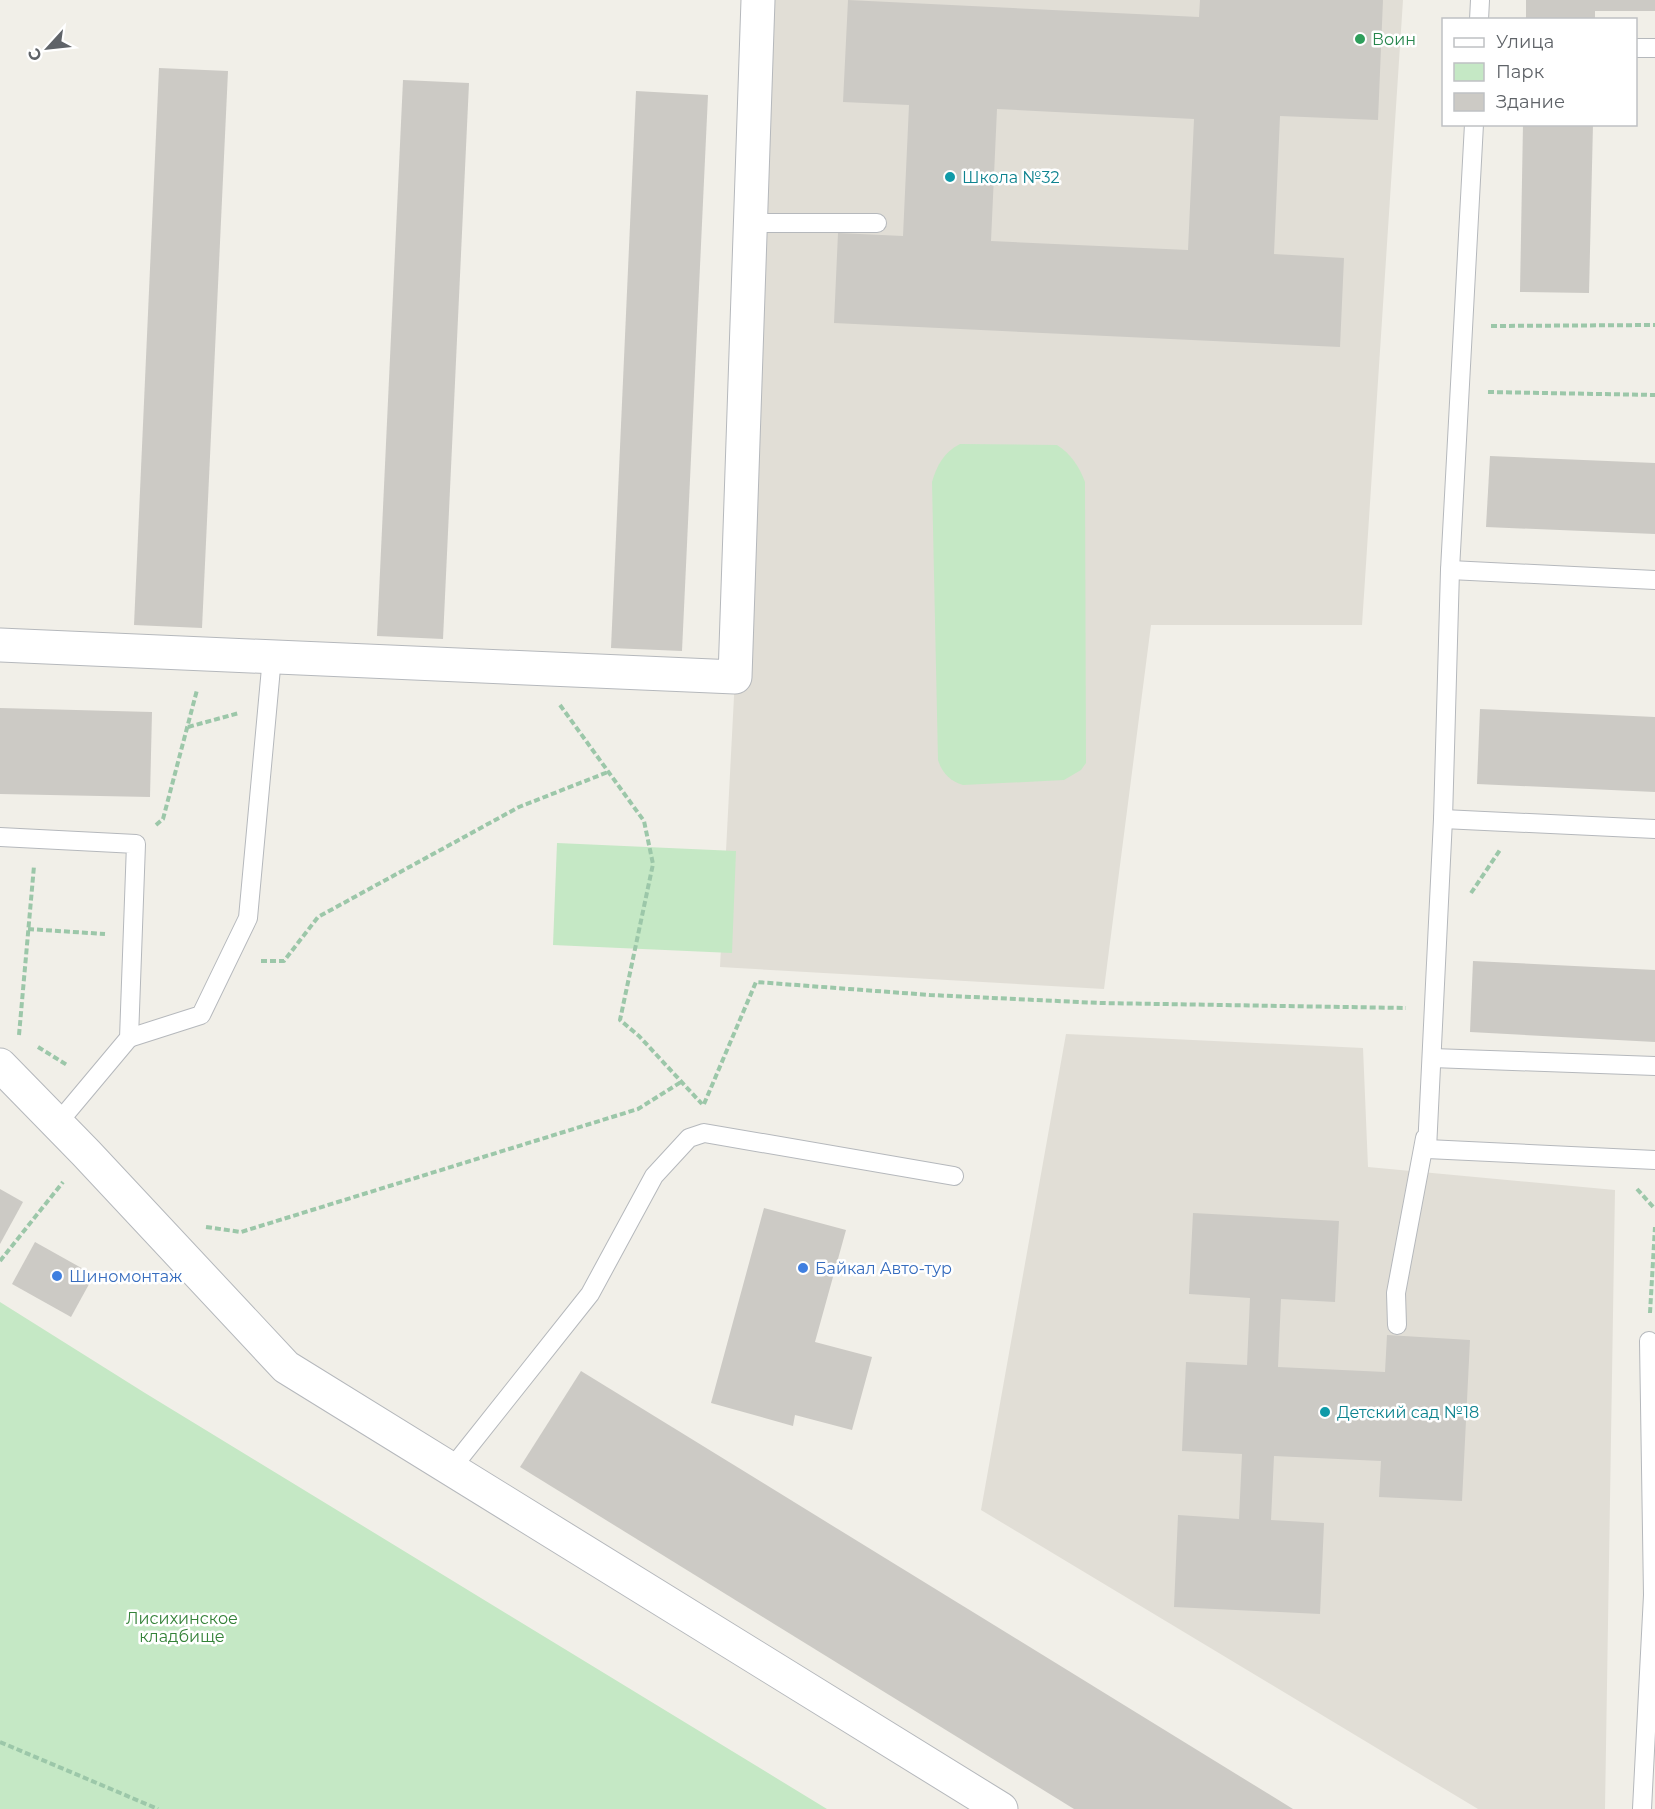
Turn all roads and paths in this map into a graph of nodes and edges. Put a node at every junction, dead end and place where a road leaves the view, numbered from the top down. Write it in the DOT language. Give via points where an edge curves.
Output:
graph roads {
  1 [pos="758,0"];
  2 [pos="1480,0"];
  3 [pos="1479,18"];
  4 [pos="1637,48"];
  5 [pos="1655,48"];
  6 [pos="1474,126"];
  7 [pos="750,223"];
  8 [pos="877,224"];
  9 [pos="1655,325"];
  10 [pos="1463,326"];
  11 [pos="1460,391"];
  12 [pos="1655,395"];
  13 [pos="1450,570"];
  14 [pos="1655,580"];
  15 [pos="0,645"];
  16 [pos="207,654"];
  17 [pos="272,657"];
  18 [pos="534,668"];
  19 [pos="267,705"];
  20 [pos="187,727"];
  21 [pos="608,772"];
  22 [pos="1443,819"];
  23 [pos="1519,822"];
  24 [pos="1655,829"];
  25 [pos="0,837"];
  26 [pos="36,839"];
  27 [pos="136,844"];
  28 [pos="1438,914"];
  29 [pos="28,929"];
  30 [pos="132,935"];
  31 [pos="227,961"];
  32 [pos="1434,1009"];
  33 [pos="129,1038"];
  34 [pos="28,1041"];
  35 [pos="37,1047"];
  36 [pos="1432,1058"];
  37 [pos="0,1065"];
  38 [pos="1655,1066"];
  39 [pos="93,1082"];
  40 [pos="681,1082"];
  41 [pos="1428,1121"];
  42 [pos="57,1124"];
  43 [pos="86,1153"];
  44 [pos="1655,1160"];
  45 [pos="954,1176"];
  46 [pos="146,1217"];
  47 [pos="1655,1227"];
  48 [pos="0,1261"];
  49 [pos="1397,1325"];
  50 [pos="1648,1341"];
  51 [pos="451,1469"];
  52 [pos="0,1742"];
  53 [pos="158,1809"];
  54 [pos="1001,1809"];
  55 [pos="1642,1809"];
  1 -- 7 [label="street"];
  2 -- 3 [label="lane"];
  4 -- 5 [label="lane"];
  6 -- 10 [label="lane"];
  7 -- 8 [label="lane"];
  7 -- 18 [label="street" via="735,677"];
  9 -- 10 [label="path"];
  10 -- 11 [label="lane"];
  11 -- 12 [label="path"];
  11 -- 13 [label="lane"];
  13 -- 14 [label="lane"];
  13 -- 22 [label="lane"];
  15 -- 16 [label="street"];
  16 -- 17 [label="street"];
  16 -- 20 [label="path"];
  17 -- 18 [label="street"];
  17 -- 19 [label="lane"];
  18 -- 21 [label="path"];
  19 -- 20 [label="path"];
  19 -- 31 [label="lane" via="248,918"];
  20 -- 27 [label="path" via="163,819"];
  21 -- 31 [label="path" via="519,807 318,917 284,960"];
  21 -- 40 [label="path" via="644,821 653,864 620,1020"];
  22 -- 23 [label="lane"];
  22 -- 28 [label="lane"];
  23 -- 24 [label="lane"];
  23 -- 28 [label="path" via="1457,913"];
  25 -- 26 [label="lane"];
  26 -- 27 [label="lane"];
  26 -- 29 [label="path"];
  27 -- 30 [label="lane"];
  28 -- 32 [label="lane"];
  29 -- 30 [label="path"];
  29 -- 34 [label="path" via="18,1035"];
  30 -- 33 [label="lane"];
  31 -- 33 [label="lane" via="201,1015"];
  32 -- 36 [label="lane"];
  32 -- 40 [label="path" via="1066,1001 756,982 703,1106"];
  33 -- 39 [label="lane"];
  35 -- 39 [label="path"];
  36 -- 38 [label="lane"];
  36 -- 41 [label="lane"];
  37 -- 42 [label="street"];
  39 -- 42 [label="lane"];
  40 -- 46 [label="path" via="638,1109 241,1232"];
  41 -- 44 [label="lane" via="1427,1149"];
  41 -- 49 [label="lane" via="1396,1293"];
  42 -- 43 [label="street"];
  43 -- 46 [label="street"];
  43 -- 48 [label="path"];
  45 -- 51 [label="lane" via="704,1133 689,1138 654,1176 590,1294"];
  46 -- 51 [label="street" via="286,1367"];
  47 -- 50 [label="path"];
  50 -- 55 [label="lane" via="1653,1595"];
  51 -- 54 [label="street"];
  52 -- 53 [label="path"];
}
